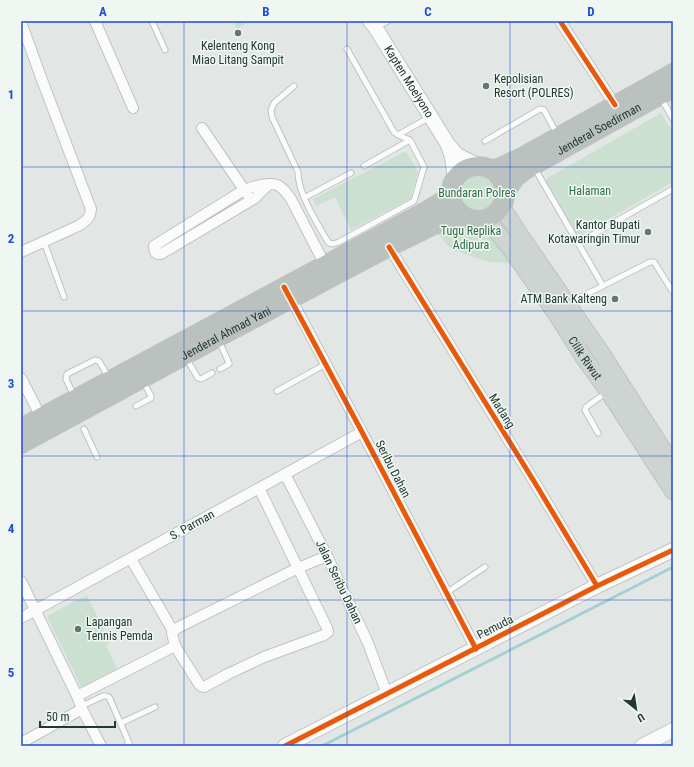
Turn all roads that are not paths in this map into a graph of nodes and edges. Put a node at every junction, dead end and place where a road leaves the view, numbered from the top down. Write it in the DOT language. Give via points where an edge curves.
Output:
graph roads {
  1 [pos="95,21"];
  2 [pos="152,21"];
  3 [pos="560,21"];
  4 [pos="21,22"];
  5 [pos="378,23"];
  6 [pos="347,48"];
  7 [pos="165,50"];
  8 [pos="673,73"];
  9 [pos="294,86"];
  10 [pos="666,92"];
  11 [pos="615,104"];
  12 [pos="133,108"];
  13 [pos="431,117"];
  14 [pos="673,119"];
  15 [pos="202,128"];
  16 [pos="398,135"];
  17 [pos="558,137"];
  18 [pos="410,140"];
  19 [pos="485,141"];
  20 [pos="447,143"];
  21 [pos="527,164"];
  22 [pos="364,166"];
  23 [pos="486,168"];
  24 [pos="351,173"];
  25 [pos="268,185"];
  26 [pos="453,187"];
  27 [pos="673,189"];
  28 [pos="244,190"];
  29 [pos="304,198"];
  30 [pos="504,199"];
  31 [pos="250,201"];
  32 [pos="462,215"];
  33 [pos="428,219"];
  34 [pos="489,223"];
  35 [pos="44,242"];
  36 [pos="578,243"];
  37 [pos="389,247"];
  38 [pos="22,250"];
  39 [pos="331,256"];
  40 [pos="603,286"];
  41 [pos="673,292"];
  42 [pos="287,293"];
  43 [pos="64,297"];
  44 [pos="562,308"];
  45 [pos="217,338"];
  46 [pos="185,356"];
  47 [pos="326,364"];
  48 [pos="220,369"];
  49 [pos="212,373"];
  50 [pos="21,378"];
  51 [pos="142,378"];
  52 [pos="110,380"];
  53 [pos="277,391"];
  54 [pos="608,391"];
  55 [pos="136,406"];
  56 [pos="77,413"];
  57 [pos="41,417"];
  58 [pos="21,428"];
  59 [pos="362,432"];
  60 [pos="598,433"];
  61 [pos="21,444"];
  62 [pos="97,457"];
  63 [pos="673,465"];
  64 [pos="285,474"];
  65 [pos="671,482"];
  66 [pos="259,488"];
  67 [pos="673,550"];
  68 [pos="327,556"];
  69 [pos="131,559"];
  70 [pos="485,567"];
  71 [pos="298,568"];
  72 [pos="21,581"];
  73 [pos="597,586"];
  74 [pos="446,593"];
  75 [pos="36,610"];
  76 [pos="21,618"];
  77 [pos="173,631"];
  78 [pos="175,646"];
  79 [pos="476,648"];
  80 [pos="386,694"];
  81 [pos="77,696"];
  82 [pos="82,707"];
  83 [pos="155,707"];
  84 [pos="121,723"];
  85 [pos="673,730"];
  86 [pos="21,743"];
  87 [pos="101,746"];
  88 [pos="126,746"];
  89 [pos="285,746"];
  90 [pos="642,746"];
  1 -- 12 [label="street"];
  2 -- 7 [label="lane"];
  3 -- 11 [label="street"];
  4 -- 35 [label="street" via="91,209 86,221"];
  5 -- 13 [label="street, Kapten Moelyono"];
  6 -- 16 [label="lane"];
  8 -- 11 [label="highway, Jenderal Soedirman"];
  9 -- 29 [label="lane" via="274,103 271,110 298,172"];
  10 -- 14 [label="lane"];
  10 -- 21 [label="highway, Jenderal Soedirman"];
  11 -- 17 [label="highway, Jenderal Soedirman"];
  13 -- 16 [label="lane"];
  13 -- 20 [label="street, Kapten Moelyono"];
  15 -- 28 [label="street"];
  16 -- 18 [label="lane"];
  17 -- 19 [label="lane" via="544,110 540,109"];
  17 -- 21 [label="highway, Jenderal Soedirman"];
  18 -- 22 [label="lane"];
  18 -- 39 [label="lane" via="424,167 414,201"];
  20 -- 23 [label="street" via="457,155"];
  20 -- 26 [label="street" via="452,157"];
  21 -- 23 [label="highway"];
  21 -- 30 [label="highway" via="513,181"];
  21 -- 36 [label="lane"];
  23 -- 26 [label="highway" via="468,168 458,174"];
  23 -- 30 [label="highway" via="502,179"];
  24 -- 29 [label="lane"];
  25 -- 28 [label="street"];
  25 -- 31 [label="street"];
  25 -- 39 [label="street" via="277,185 284,190"];
  26 -- 32 [label="highway" via="454,207"];
  26 -- 33 [label="highway"];
  27 -- 36 [label="lane"];
  28 -- 31 [label="street"];
  28 -- 31 [label="street" via="154,246 155,252 161,254"];
  29 -- 39 [label="lane" via="329,243"];
  30 -- 34 [label="highway"];
  30 -- 44 [label="main road, Cilik Riwut" via="520,235"];
  32 -- 33 [label="highway"];
  32 -- 34 [label="highway"];
  33 -- 37 [label="highway, Jenderal Ahmad Yani"];
  33 -- 39 [label="highway, Jenderal Ahmad Yani"];
  34 -- 44 [label="main road, Cilik Riwut"];
  35 -- 38 [label="street"];
  35 -- 43 [label="lane"];
  36 -- 40 [label="lane"];
  37 -- 42 [label="highway, Jenderal Ahmad Yani"];
  37 -- 73 [label="street, Madang"];
  39 -- 42 [label="highway, Jenderal Ahmad Yani"];
  40 -- 41 [label="lane" via="652,261"];
  40 -- 44 [label="lane"];
  42 -- 45 [label="highway, Jenderal Ahmad Yani"];
  42 -- 47 [label="street, Seribu Dahan"];
  42 -- 52 [label="highway, Jenderal Ahmad Yani"];
  44 -- 54 [label="main road, Cilik Riwut" via="584,358"];
  44 -- 63 [label="main road, Cilik Riwut" via="600,350"];
  45 -- 46 [label="highway, Jenderal Ahmad Yani"];
  45 -- 48 [label="lane" via="230,362"];
  46 -- 49 [label="lane" via="198,378"];
  46 -- 51 [label="highway, Jenderal Ahmad Yani"];
  47 -- 53 [label="lane"];
  47 -- 59 [label="street, Seribu Dahan"];
  50 -- 57 [label="street"];
  51 -- 55 [label="lane" via="151,398"];
  51 -- 56 [label="highway, Jenderal Ahmad Yani"];
  52 -- 56 [label="highway, Jenderal Ahmad Yani"];
  52 -- 56 [label="lane" via="98,360 67,374"];
  54 -- 60 [label="lane" via="585,410"];
  54 -- 65 [label="main road, Cilik Riwut"];
  56 -- 57 [label="highway, Jenderal Ahmad Yani"];
  56 -- 61 [label="highway, Jenderal Ahmad Yani"];
  56 -- 62 [label="lane"];
  57 -- 58 [label="highway, Jenderal Ahmad Yani"];
  59 -- 64 [label="street, S. Parman"];
  59 -- 74 [label="street, Seribu Dahan"];
  64 -- 66 [label="street, S. Parman"];
  64 -- 68 [label="street, Jalan Seribu Dahan"];
  66 -- 69 [label="street, S. Parman"];
  66 -- 71 [label="street"];
  67 -- 73 [label="street, Pemuda"];
  68 -- 71 [label="street"];
  68 -- 80 [label="street, Jalan Seribu Dahan" via="368,643"];
  69 -- 75 [label="street, S. Parman"];
  69 -- 77 [label="street"];
  70 -- 74 [label="lane"];
  71 -- 77 [label="street"];
  71 -- 78 [label="street" via="327,628 328,632 324,635 264,657 204,687 199,684"];
  72 -- 75 [label="street"];
  73 -- 79 [label="street, Pemuda"];
  74 -- 79 [label="street, Seribu Dahan"];
  75 -- 76 [label="street, S. Parman"];
  75 -- 81 [label="street"];
  77 -- 78 [label="street"];
  78 -- 81 [label="street"];
  79 -- 80 [label="street, Pemuda"];
  80 -- 89 [label="street, Pemuda"];
  81 -- 82 [label="street"];
  82 -- 84 [label="lane" via="103,696 109,697"];
  82 -- 86 [label="street"];
  82 -- 87 [label="street"];
  83 -- 84 [label="lane"];
  84 -- 88 [label="lane" via="128,743"];
  85 -- 90 [label="street"];
}
